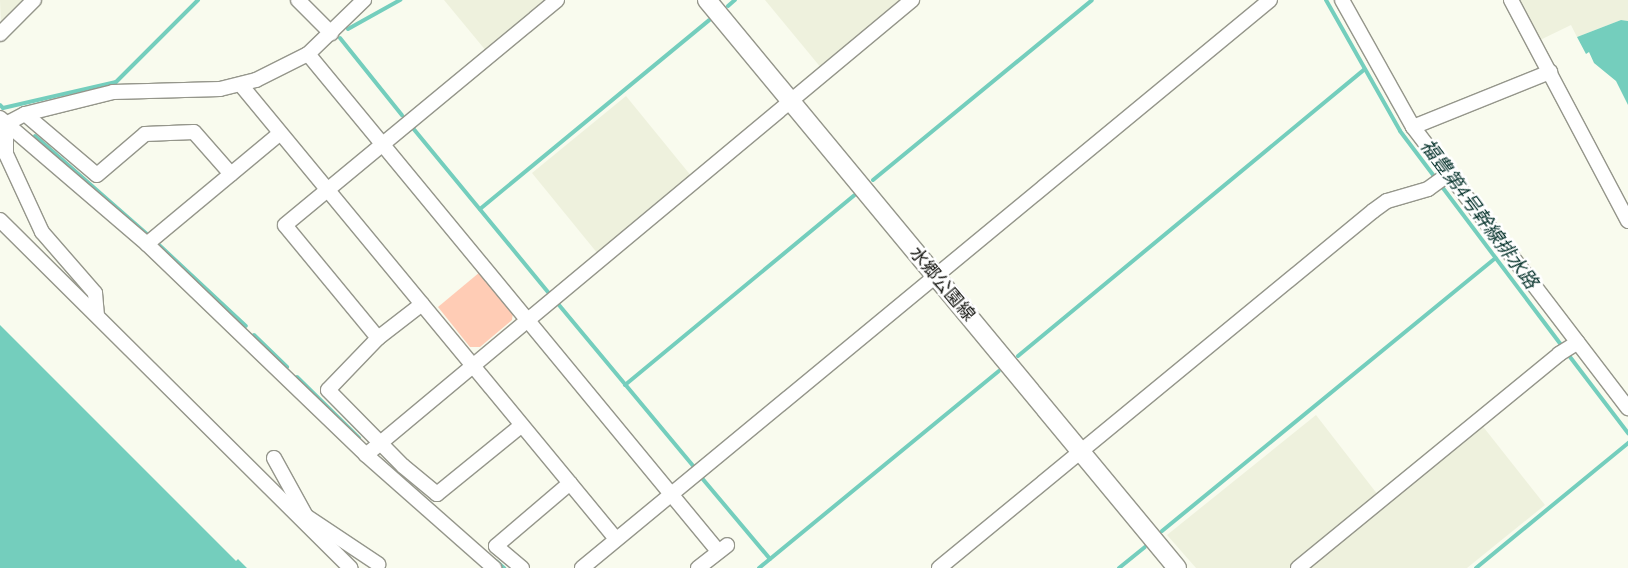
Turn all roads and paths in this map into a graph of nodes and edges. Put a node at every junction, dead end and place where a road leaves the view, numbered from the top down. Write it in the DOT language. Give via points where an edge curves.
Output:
graph roads {
  1 [pos="34,0"];
  2 [pos="298,0"];
  3 [pos="364,0"];
  4 [pos="557,0"];
  5 [pos="707,0"];
  6 [pos="912,0"];
  7 [pos="1270,0"];
  8 [pos="1342,0"];
  9 [pos="1511,0"];
  10 [pos="331,33"];
  11 [pos="0,34"];
  12 [pos="308,54"];
  13 [pos="1550,72"];
  14 [pos="241,85"];
  15 [pos="789,101"];
  16 [pos="25,114"];
  17 [pos="3,121"];
  18 [pos="1413,127"];
  19 [pos="280,133"];
  20 [pos="382,144"];
  21 [pos="231,174"];
  22 [pos="1447,175"];
  23 [pos="328,190"];
  24 [pos="0,220"];
  25 [pos="1628,221"];
  26 [pos="147,244"];
  27 [pos="935,275"];
  28 [pos="422,304"];
  29 [pos="97,314"];
  30 [pos="527,321"];
  31 [pos="378,338"];
  32 [pos="1578,342"];
  33 [pos="473,366"];
  34 [pos="1628,408"];
  35 [pos="522,425"];
  36 [pos="381,442"];
  37 [pos="1080,452"];
  38 [pos="366,455"];
  39 [pos="274,458"];
  40 [pos="570,483"];
  41 [pos="670,494"];
  42 [pos="304,518"];
  43 [pos="616,539"];
  44 [pos="378,564"];
  45 [pos="350,568"];
  46 [pos="494,568"];
  47 [pos="522,568"];
  48 [pos="582,568"];
  49 [pos="698,568"];
  50 [pos="939,568"];
  51 [pos="1177,568"];
  52 [pos="1298,568"];
  1 -- 11 [label="street"];
  2 -- 10 [label="street"];
  3 -- 10 [label="street"];
  4 -- 20 [label="street"];
  5 -- 15 [label="main road, 水郷公園線"];
  6 -- 15 [label="street"];
  7 -- 27 [label="street"];
  8 -- 18 [label="street"];
  9 -- 13 [label="street"];
  10 -- 12 [label="street"];
  12 -- 14 [label="street"];
  12 -- 20 [label="street"];
  13 -- 18 [label="street"];
  13 -- 25 [label="street"];
  14 -- 16 [label="street" via="220,89 114,92"];
  14 -- 19 [label="street"];
  15 -- 27 [label="main road, 水郷公園線"];
  15 -- 30 [label="street"];
  16 -- 17 [label="street"];
  16 -- 21 [label="street" via="96,175 145,134 194,132"];
  17 -- 26 [label="street"];
  17 -- 29 [label="street" via="6,154 42,232 95,293"];
  18 -- 22 [label="street"];
  19 -- 21 [label="street"];
  19 -- 23 [label="street"];
  20 -- 23 [label="street"];
  20 -- 30 [label="street"];
  21 -- 26 [label="street"];
  22 -- 32 [label="street"];
  22 -- 37 [label="street" via="1432,187 1380,206"];
  23 -- 28 [label="street"];
  23 -- 31 [label="street" via="285,225"];
  24 -- 29 [label="street"];
  26 -- 38 [label="street"];
  27 -- 37 [label="main road, 水郷公園線"];
  27 -- 41 [label="street"];
  28 -- 31 [label="street"];
  28 -- 33 [label="street"];
  29 -- 42 [label="street"];
  30 -- 33 [label="street"];
  30 -- 41 [label="street"];
  31 -- 36 [label="street" via="328,390"];
  32 -- 34 [label="street"];
  32 -- 52 [label="street" via="1559,354"];
  33 -- 35 [label="street"];
  33 -- 36 [label="street"];
  35 -- 36 [label="street" via="437,494 403,466"];
  35 -- 40 [label="street"];
  36 -- 38 [label="street"];
  37 -- 50 [label="street"];
  37 -- 51 [label="main road, 水郷公園線"];
  38 -- 46 [label="street"];
  39 -- 42 [label="street"];
  40 -- 43 [label="street"];
  40 -- 47 [label="street" via="496,546"];
  41 -- 43 [label="street"];
  41 -- 49 [label="street" via="723,548"];
  42 -- 44 [label="street"];
  42 -- 45 [label="street"];
  43 -- 48 [label="street"];
}
